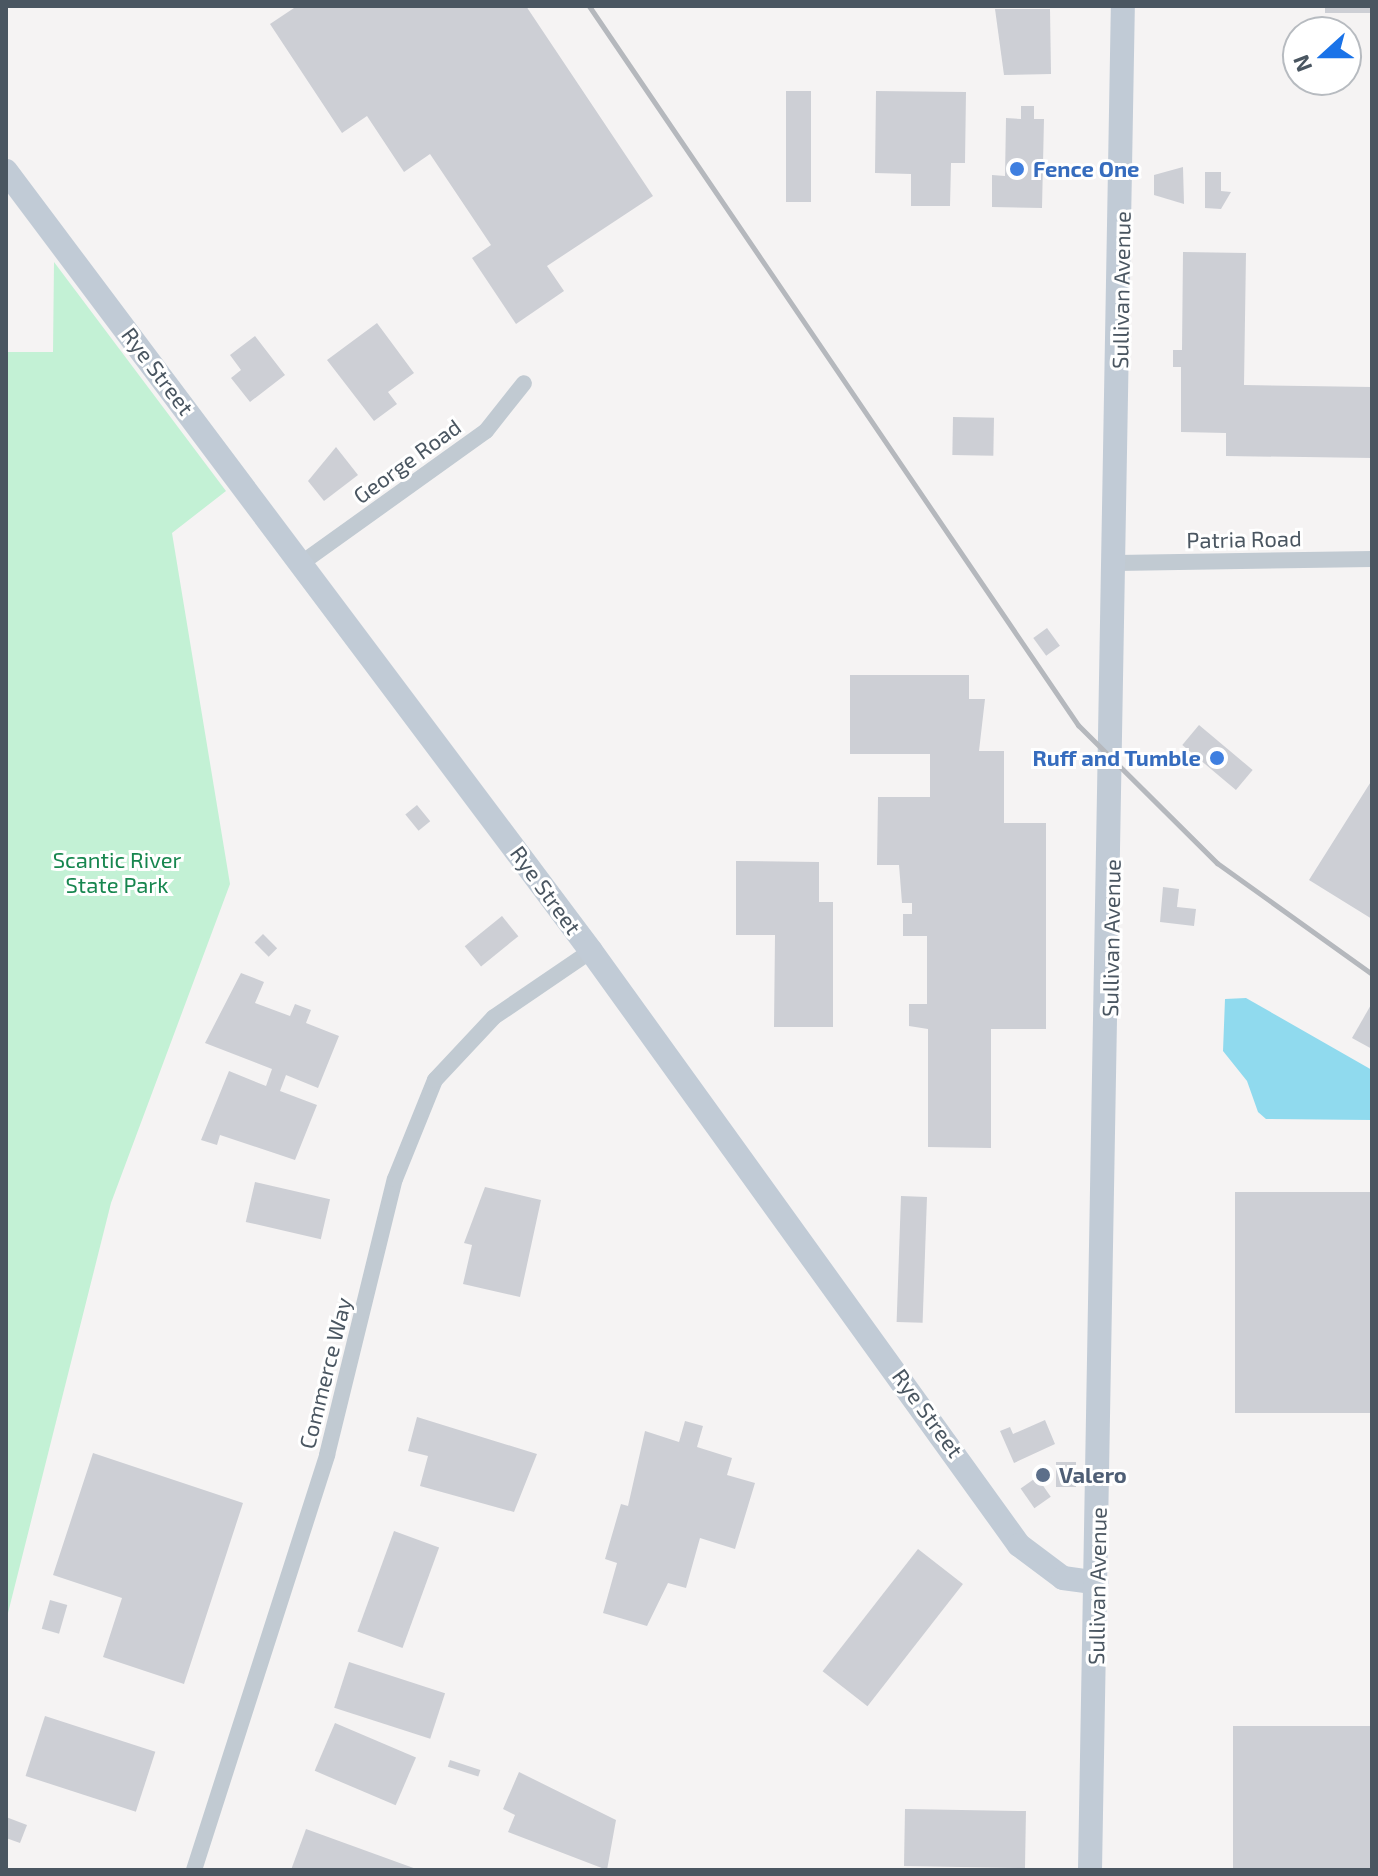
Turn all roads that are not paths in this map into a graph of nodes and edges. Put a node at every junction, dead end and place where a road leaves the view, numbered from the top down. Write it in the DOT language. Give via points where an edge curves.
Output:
graph roads {
  1 [pos="1123,6"];
  2 [pos="6,171"];
  3 [pos="524,383"];
  4 [pos="1372,559"];
  5 [pos="303,562"];
  6 [pos="1117,563"];
  7 [pos="591,951"];
  8 [pos="1097,1583"];
  9 [pos="194,1870"];
  10 [pos="1090,1870"];
  1 -- 6 [label="main road, Sullivan Avenue"];
  2 -- 5 [label="main road, Rye Street"];
  3 -- 5 [label="street, George Road" via="486,431"];
  4 -- 6 [label="street, Patria Road"];
  5 -- 7 [label="main road, Rye Street"];
  6 -- 8 [label="main road, Sullivan Avenue"];
  7 -- 8 [label="main road, Rye Street" via="1019,1545 1063,1578"];
  7 -- 9 [label="street, Commerce Way" via="494,1017 435,1080 395,1179 327,1455"];
  8 -- 10 [label="main road, Sullivan Avenue"];
}
